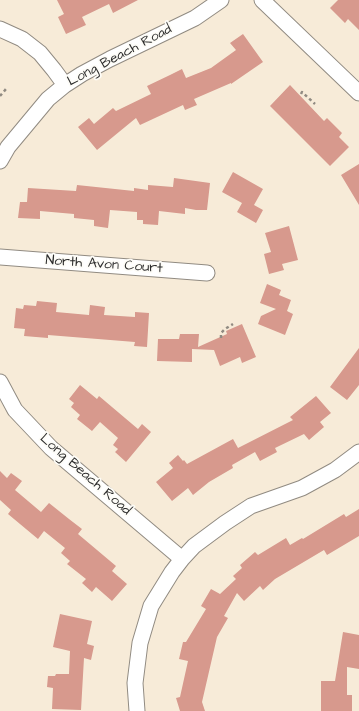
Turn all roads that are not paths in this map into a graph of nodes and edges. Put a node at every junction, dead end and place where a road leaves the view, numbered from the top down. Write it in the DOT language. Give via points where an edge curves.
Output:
graph roads {
  1 [pos="221,0"];
  2 [pos="262,0"];
  3 [pos="0,29"];
  4 [pos="64,85"];
  5 [pos="359,92"];
  6 [pos="0,161"];
  7 [pos="0,257"];
  8 [pos="207,273"];
  9 [pos="0,382"];
  10 [pos="359,452"];
  11 [pos="182,559"];
  12 [pos="137,711"];
  1 -- 4 [label="street, Long Beach Road" via="195,18 110,59"];
  2 -- 5 [label="street"];
  3 -- 4 [label="street" via="22,39 40,53"];
  4 -- 6 [label="street, Long Beach Road" via="48,99 8,147"];
  7 -- 8 [label="street, North Avon Court"];
  9 -- 11 [label="street, Long Beach Road" via="16,410 51,448"];
  10 -- 11 [label="street" via="335,470 302,488 251,506 194,546"];
  11 -- 12 [label="street" via="151,606 140,643 135,683"];
}
